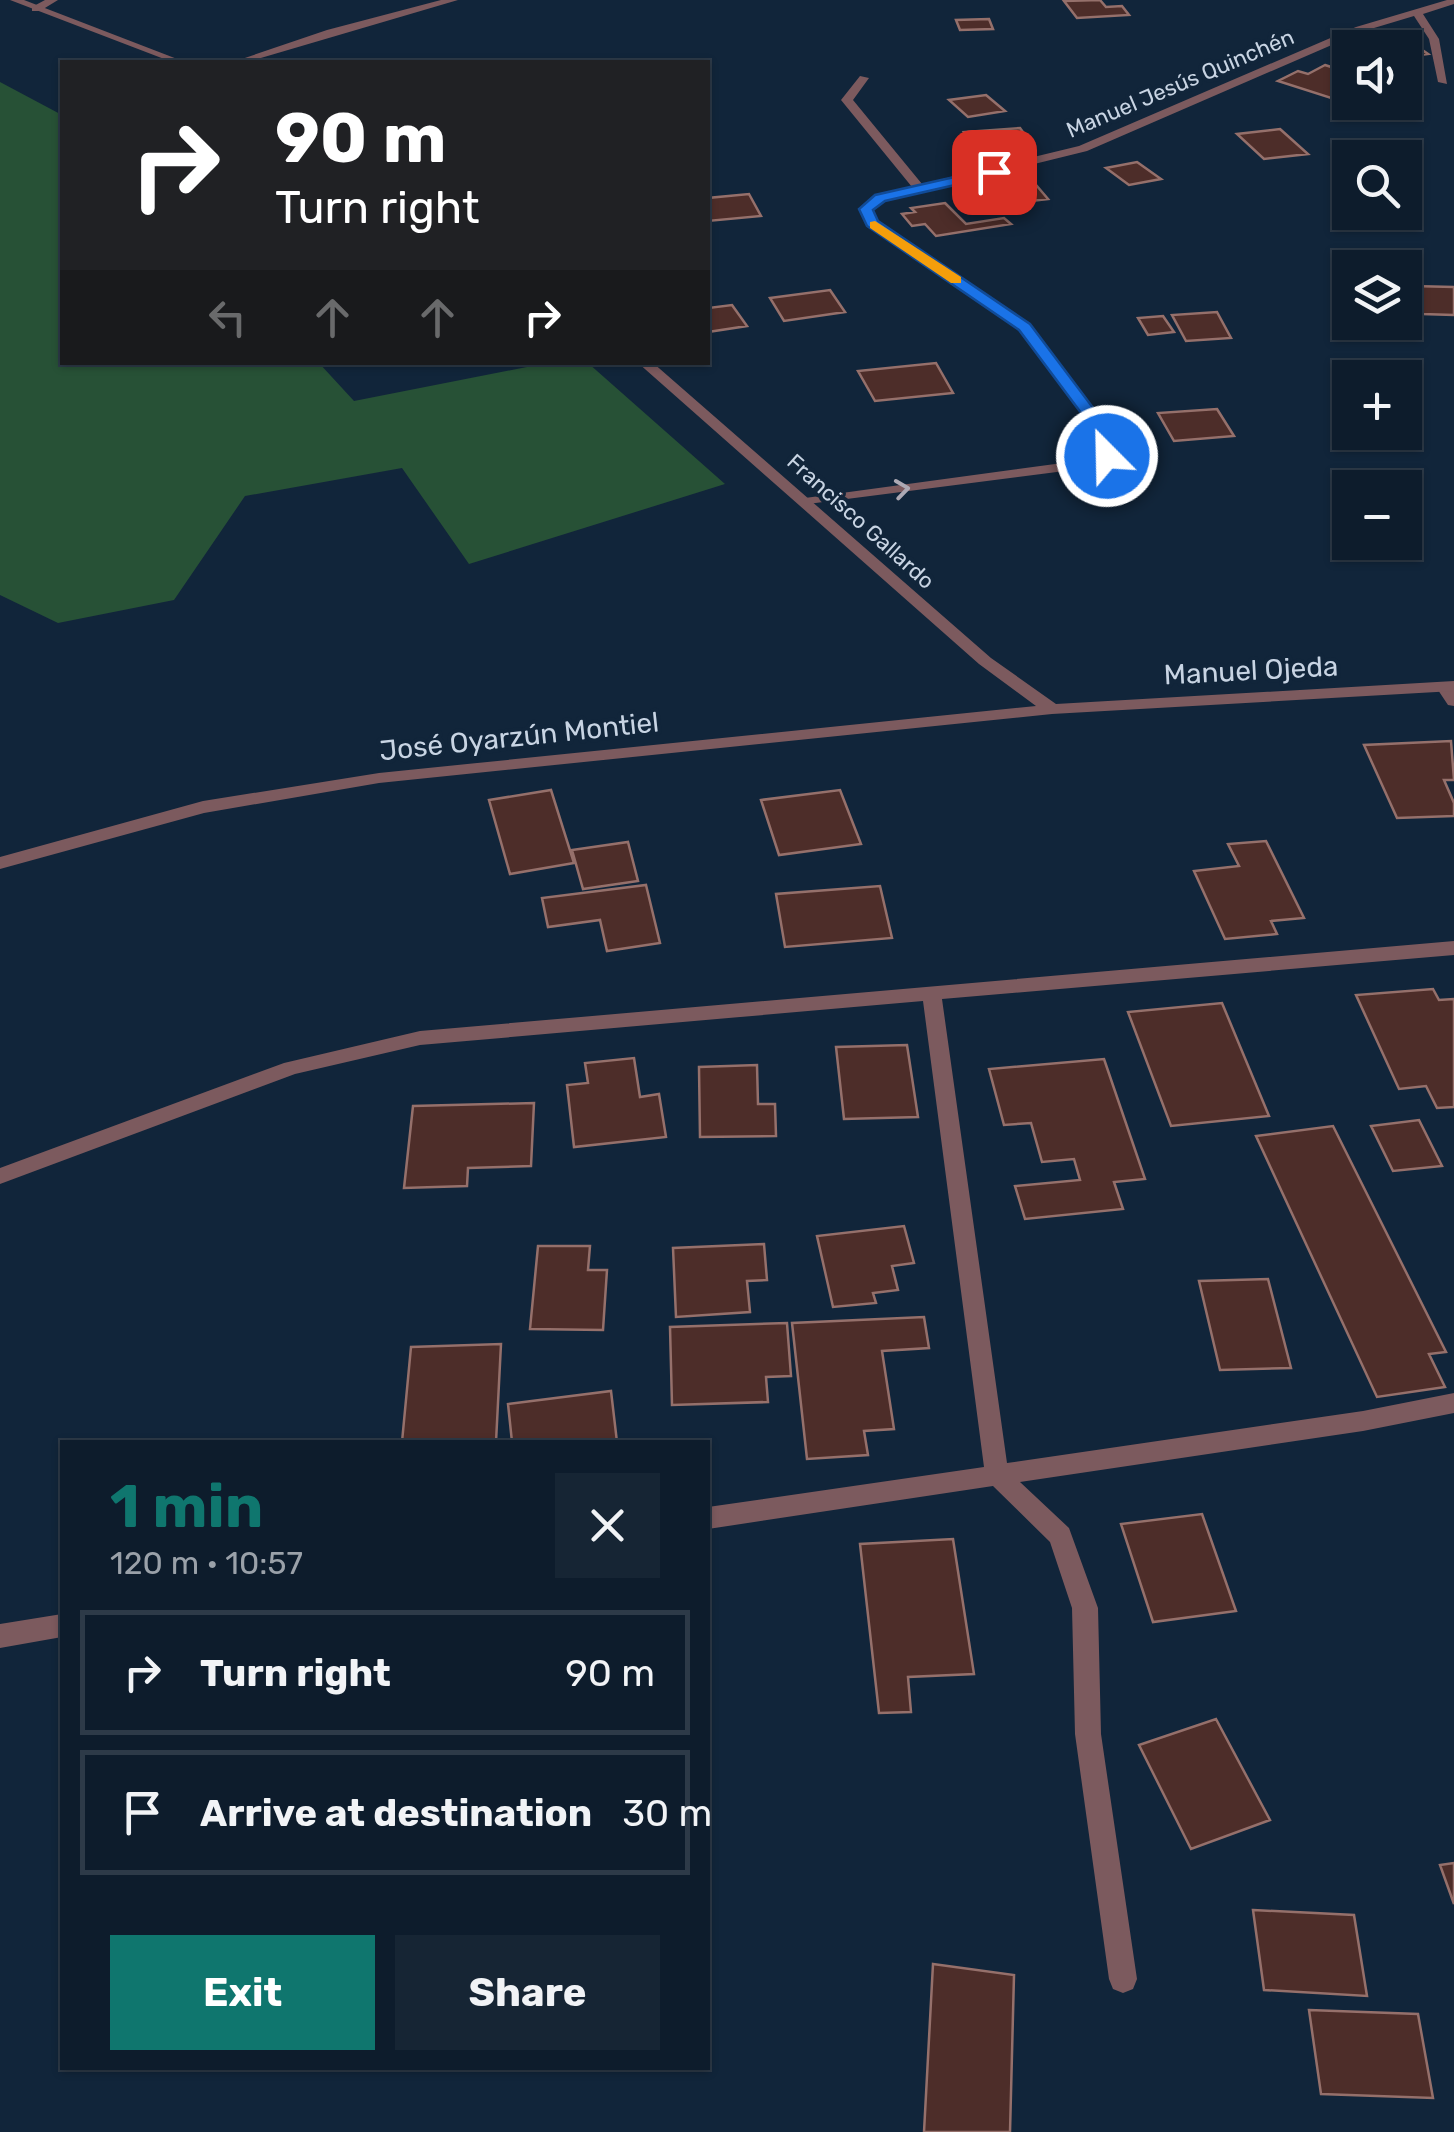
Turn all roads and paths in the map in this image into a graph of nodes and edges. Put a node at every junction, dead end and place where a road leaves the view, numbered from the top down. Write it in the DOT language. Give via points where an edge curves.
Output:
graph roads {
  1 [pos="14,0"];
  2 [pos="54,0"];
  3 [pos="453,0"];
  4 [pos="1454,1"];
  5 [pos="36,8"];
  6 [pos="1416,11"];
  7 [pos="175,60"];
  8 [pos="244,60"];
  9 [pos="864,78"];
  10 [pos="1443,82"];
  11 [pos="920,189"];
  12 [pos="646,365"];
  13 [pos="805,502"];
  14 [pos="1451,691"];
  15 [pos="1052,709"];
  16 [pos="0,863"];
  17 [pos="1454,948"];
  18 [pos="932,994"];
  19 [pos="0,1176"];
  20 [pos="1454,1403"];
  21 [pos="997,1475"];
  22 [pos="710,1518"];
  23 [pos="60,1626"];
  24 [pos="0,1636"];
  25 [pos="1123,1979"];
  1 -- 5 [label="street"];
  2 -- 5 [label="street"];
  3 -- 8 [label="street"];
  4 -- 6 [label="street, Manuel Jesús Quinchén"];
  5 -- 7 [label="street"];
  6 -- 10 [label="street" via="1434,39"];
  6 -- 11 [label="street, Manuel Jesús Quinchén" via="1317,46 1083,149"];
  9 -- 11 [label="street" via="847,100"];
  13 -- 11 [label="street, Manuel Jesús Quinchén, one-way" via="1088,464 1107,456 1110,441 1024,327 872,223 866,209 880,198"];
  12 -- 13 [label="street, Francisco Gallardo"];
  13 -- 15 [label="street, Francisco Gallardo" via="985,661"];
  14 -- 15 [label="street, Manuel Ojeda"];
  15 -- 16 [label="street, José Oyarzún Montiel" via="379,778 203,807"];
  17 -- 18 [label="street"];
  18 -- 19 [label="street" via="420,1038 292,1068"];
  18 -- 21 [label="street"];
  20 -- 21 [label="street"];
  21 -- 22 [label="street"];
  21 -- 25 [label="street" via="1060,1536 1085,1608 1088,1734"];
  23 -- 24 [label="street"];
}
